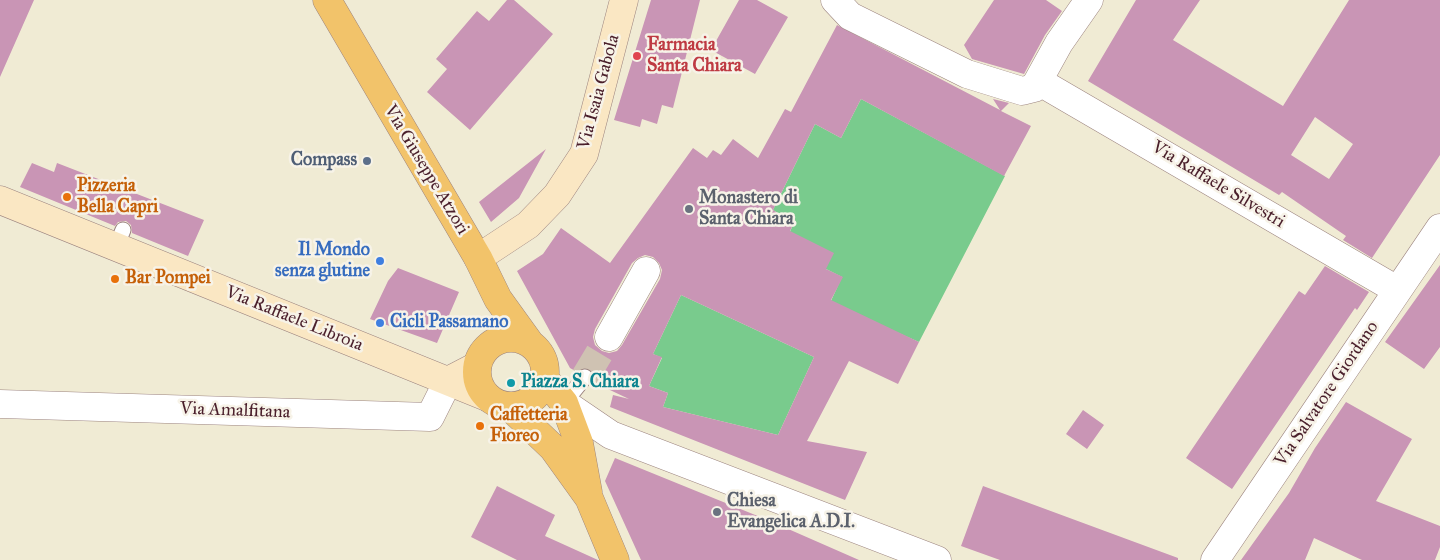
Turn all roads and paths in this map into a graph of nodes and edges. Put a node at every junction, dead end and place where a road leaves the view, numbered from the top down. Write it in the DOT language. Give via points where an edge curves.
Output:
graph roads {
  1 [pos="327,0"];
  2 [pos="624,0"];
  3 [pos="835,0"];
  4 [pos="1089,0"];
  5 [pos="1038,81"];
  6 [pos="0,200"];
  7 [pos="1440,228"];
  8 [pos="478,258"];
  9 [pos="646,271"];
  10 [pos="1397,290"];
  11 [pos="498,299"];
  12 [pos="609,337"];
  13 [pos="529,342"];
  14 [pos="479,360"];
  15 [pos="585,377"];
  16 [pos="545,379"];
  17 [pos="448,381"];
  18 [pos="498,402"];
  19 [pos="564,403"];
  20 [pos="0,404"];
  21 [pos="611,435"];
  22 [pos="566,445"];
  23 [pos="615,560"];
  24 [pos="937,560"];
  25 [pos="1215,560"];
  1 -- 8 [label="main road, Via Giuseppe Atzori"];
  2 -- 8 [label="street, Via Isaia Gabola" via="584,154 557,195 528,225"];
  3 -- 5 [label="street" via="850,16 967,74 1022,91 1034,88"];
  4 -- 5 [label="street"];
  5 -- 10 [label="street, Via Raffaele Silvestri"];
  6 -- 17 [label="street, Via Raffaele Libroia" via="119,239 140,258"];
  7 -- 10 [label="street, Via Salvatore Giordano"];
  8 -- 11 [label="main road, Via Giuseppe Atzori"];
  9 -- 12 [label="street"];
  10 -- 25 [label="street, Via Salvatore Giordano"];
  11 -- 13 [label="main road, Via Giuseppe Atzori"];
  11 -- 14 [label="main road" via="492,328"];
  13 -- 14 [label="main road" via="508,337 498,340"];
  13 -- 16 [label="main road, Via Giuseppe Atzori" via="543,358"];
  14 -- 17 [label="street"];
  14 -- 18 [label="main road" via="481,388"];
  15 -- 19 [label="lane"];
  16 -- 18 [label="main road" via="536,396 528,402"];
  16 -- 19 [label="main road, Via Giuseppe Atzori"];
  17 -- 18 [label="street, Via Raffaele Libroia"];
  17 -- 20 [label="street, Via Amalfitana" via="430,417"];
  18 -- 22 [label="main road"];
  19 -- 21 [label="street"];
  19 -- 22 [label="main road, Via Giuseppe Atzori"];
  21 -- 22 [label="street"];
  21 -- 24 [label="street"];
  22 -- 23 [label="main road, Via Giuseppe Atzori"];
}
